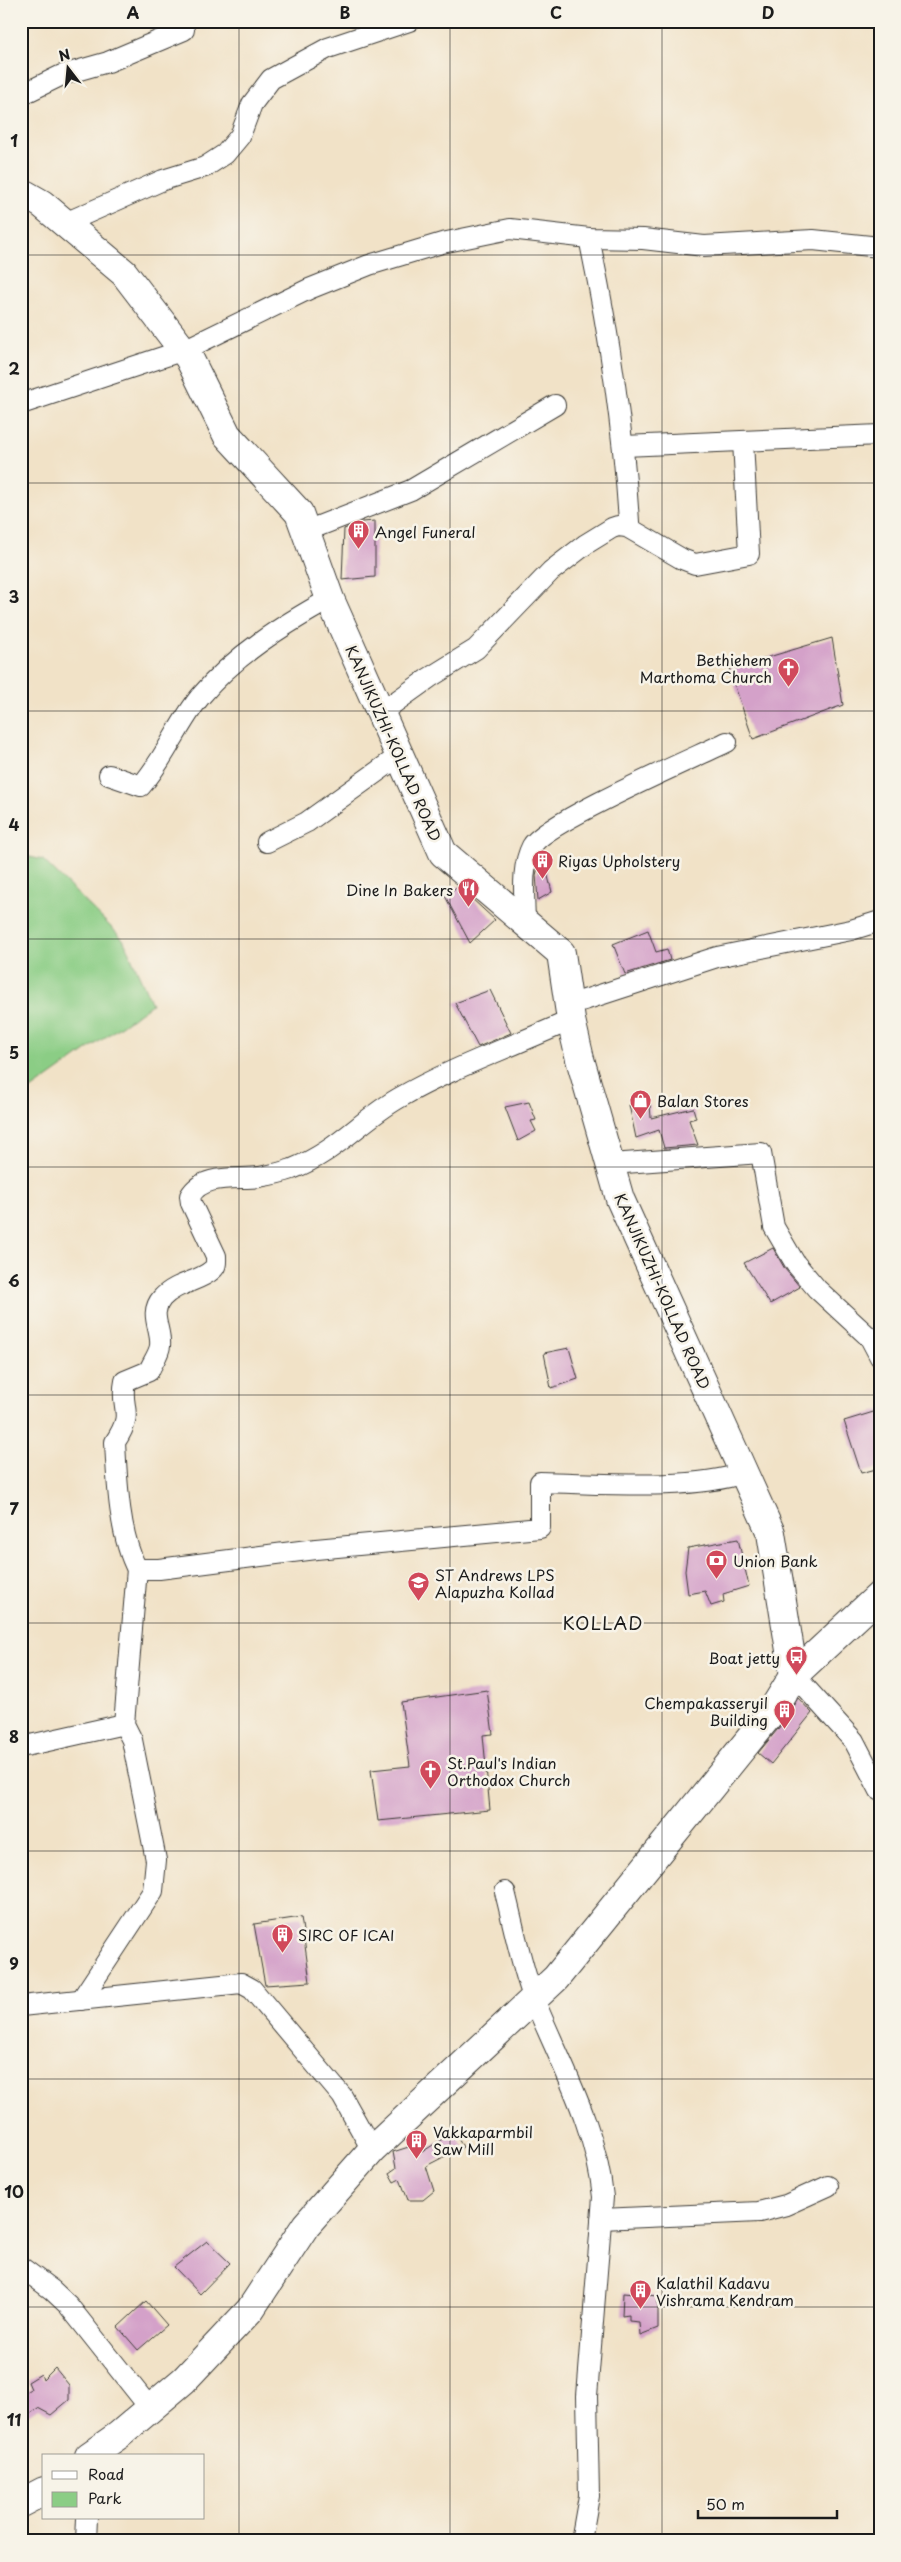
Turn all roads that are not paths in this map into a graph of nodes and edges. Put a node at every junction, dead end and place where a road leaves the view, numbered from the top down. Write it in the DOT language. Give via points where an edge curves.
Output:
graph roads {
  1 [pos="178,21"];
  2 [pos="409,21"];
  3 [pos="366,28"];
  4 [pos="21,95"];
  5 [pos="21,192"];
  6 [pos="65,223"];
  7 [pos="589,238"];
  8 [pos="880,247"];
  9 [pos="184,350"];
  10 [pos="21,404"];
  11 [pos="555,405"];
  12 [pos="880,435"];
  13 [pos="743,441"];
  14 [pos="624,446"];
  15 [pos="627,527"];
  16 [pos="306,531"];
  17 [pos="330,599"];
  18 [pos="380,714"];
  19 [pos="727,742"];
  20 [pos="399,756"];
  21 [pos="109,775"];
  22 [pos="267,842"];
  23 [pos="880,921"];
  24 [pos="526,925"];
  25 [pos="570,1013"];
  26 [pos="610,1164"];
  27 [pos="880,1357"];
  28 [pos="744,1473"];
  29 [pos="137,1569"];
  30 [pos="880,1595"];
  31 [pos="794,1675"];
  32 [pos="124,1724"];
  33 [pos="21,1747"];
  34 [pos="880,1791"];
  35 [pos="505,1892"];
  36 [pos="533,1998"];
  37 [pos="81,2000"];
  38 [pos="21,2006"];
  39 [pos="372,2150"];
  40 [pos="828,2186"];
  41 [pos="601,2219"];
  42 [pos="21,2267"];
  43 [pos="149,2407"];
  44 [pos="92,2454"];
  45 [pos="42,2492"];
  46 [pos="21,2503"];
  47 [pos="87,2520"];
  48 [pos="86,2541"];
  49 [pos="581,2541"];
  1 -- 4 [label="street" via="184,30 108,62 62,75"];
  2 -- 3 [label="street"];
  3 -- 6 [label="street" via="271,80 252,104 240,136 225,154 205,167 163,180"];
  5 -- 6 [label="main road, KANJIKUZHI-KOLLAD ROAD"];
  6 -- 9 [label="main road, KANJIKUZHI-KOLLAD ROAD" via="124,273"];
  7 -- 8 [label="street" via="643,239 704,246 813,240"];
  7 -- 9 [label="street" via="510,229 442,243 369,265 309,289"];
  7 -- 14 [label="street"];
  9 -- 10 [label="street"];
  9 -- 16 [label="main road, KANJIKUZHI-KOLLAD ROAD" via="227,435 299,513"];
  11 -- 16 [label="street" via="411,490"];
  12 -- 13 [label="street"];
  13 -- 14 [label="street"];
  13 -- 15 [label="street" via="749,554 695,564 682,560"];
  14 -- 15 [label="street"];
  15 -- 18 [label="street" via="612,528 586,544 551,571 476,649"];
  16 -- 17 [label="main road, KANJIKUZHI-KOLLAD ROAD"];
  17 -- 18 [label="main road, KANJIKUZHI-KOLLAD ROAD"];
  17 -- 21 [label="street" via="250,649 200,697 142,786"];
  18 -- 20 [label="main road, KANJIKUZHI-KOLLAD ROAD"];
  19 -- 24 [label="street" via="542,834 533,845 524,876"];
  20 -- 22 [label="street" via="307,822"];
  20 -- 24 [label="main road, KANJIKUZHI-KOLLAD ROAD" via="443,853"];
  23 -- 25 [label="street" via="717,957"];
  24 -- 25 [label="main road, KANJIKUZHI-KOLLAD ROAD" via="561,954"];
  25 -- 26 [label="main road, KANJIKUZHI-KOLLAD ROAD"];
  25 -- 29 [label="street" via="410,1092 314,1159 281,1173 214,1180 193,1190 191,1203 216,1256 216,1264 212,1271 170,1291 155,1309 160,1346 149,1370 125,1381 123,1390 127,1413 124,1428 115,1442 129,1555"];
  26 -- 27 [label="street" via="761,1153 774,1227 795,1263 817,1289 870,1338"];
  26 -- 28 [label="main road, KANJIKUZHI-KOLLAD ROAD" via="620,1199"];
  28 -- 29 [label="street" via="698,1482 540,1482 540,1528"];
  28 -- 31 [label="main road, KANJIKUZHI-KOLLAD ROAD" via="771,1533"];
  29 -- 32 [label="street"];
  30 -- 31 [label="main road"];
  31 -- 34 [label="street" via="854,1741"];
  31 -- 36 [label="main road" via="770,1714 556,1978"];
  32 -- 33 [label="street"];
  32 -- 37 [label="street" via="132,1740 156,1860 153,1891"];
  35 -- 36 [label="street"];
  36 -- 39 [label="main road"];
  36 -- 41 [label="street" via="576,2092 592,2138 600,2166"];
  37 -- 38 [label="street"];
  37 -- 39 [label="street" via="241,1983 252,1990 342,2096"];
  39 -- 43 [label="main road" via="306,2225 250,2310 184,2380"];
  40 -- 41 [label="street" via="786,2205 759,2212"];
  41 -- 49 [label="street" via="587,2396 589,2496"];
  42 -- 43 [label="street" via="68,2305"];
  43 -- 44 [label="main road" via="119,2435"];
  45 -- 46 [label="main road"];
  47 -- 48 [label="street"];
}
